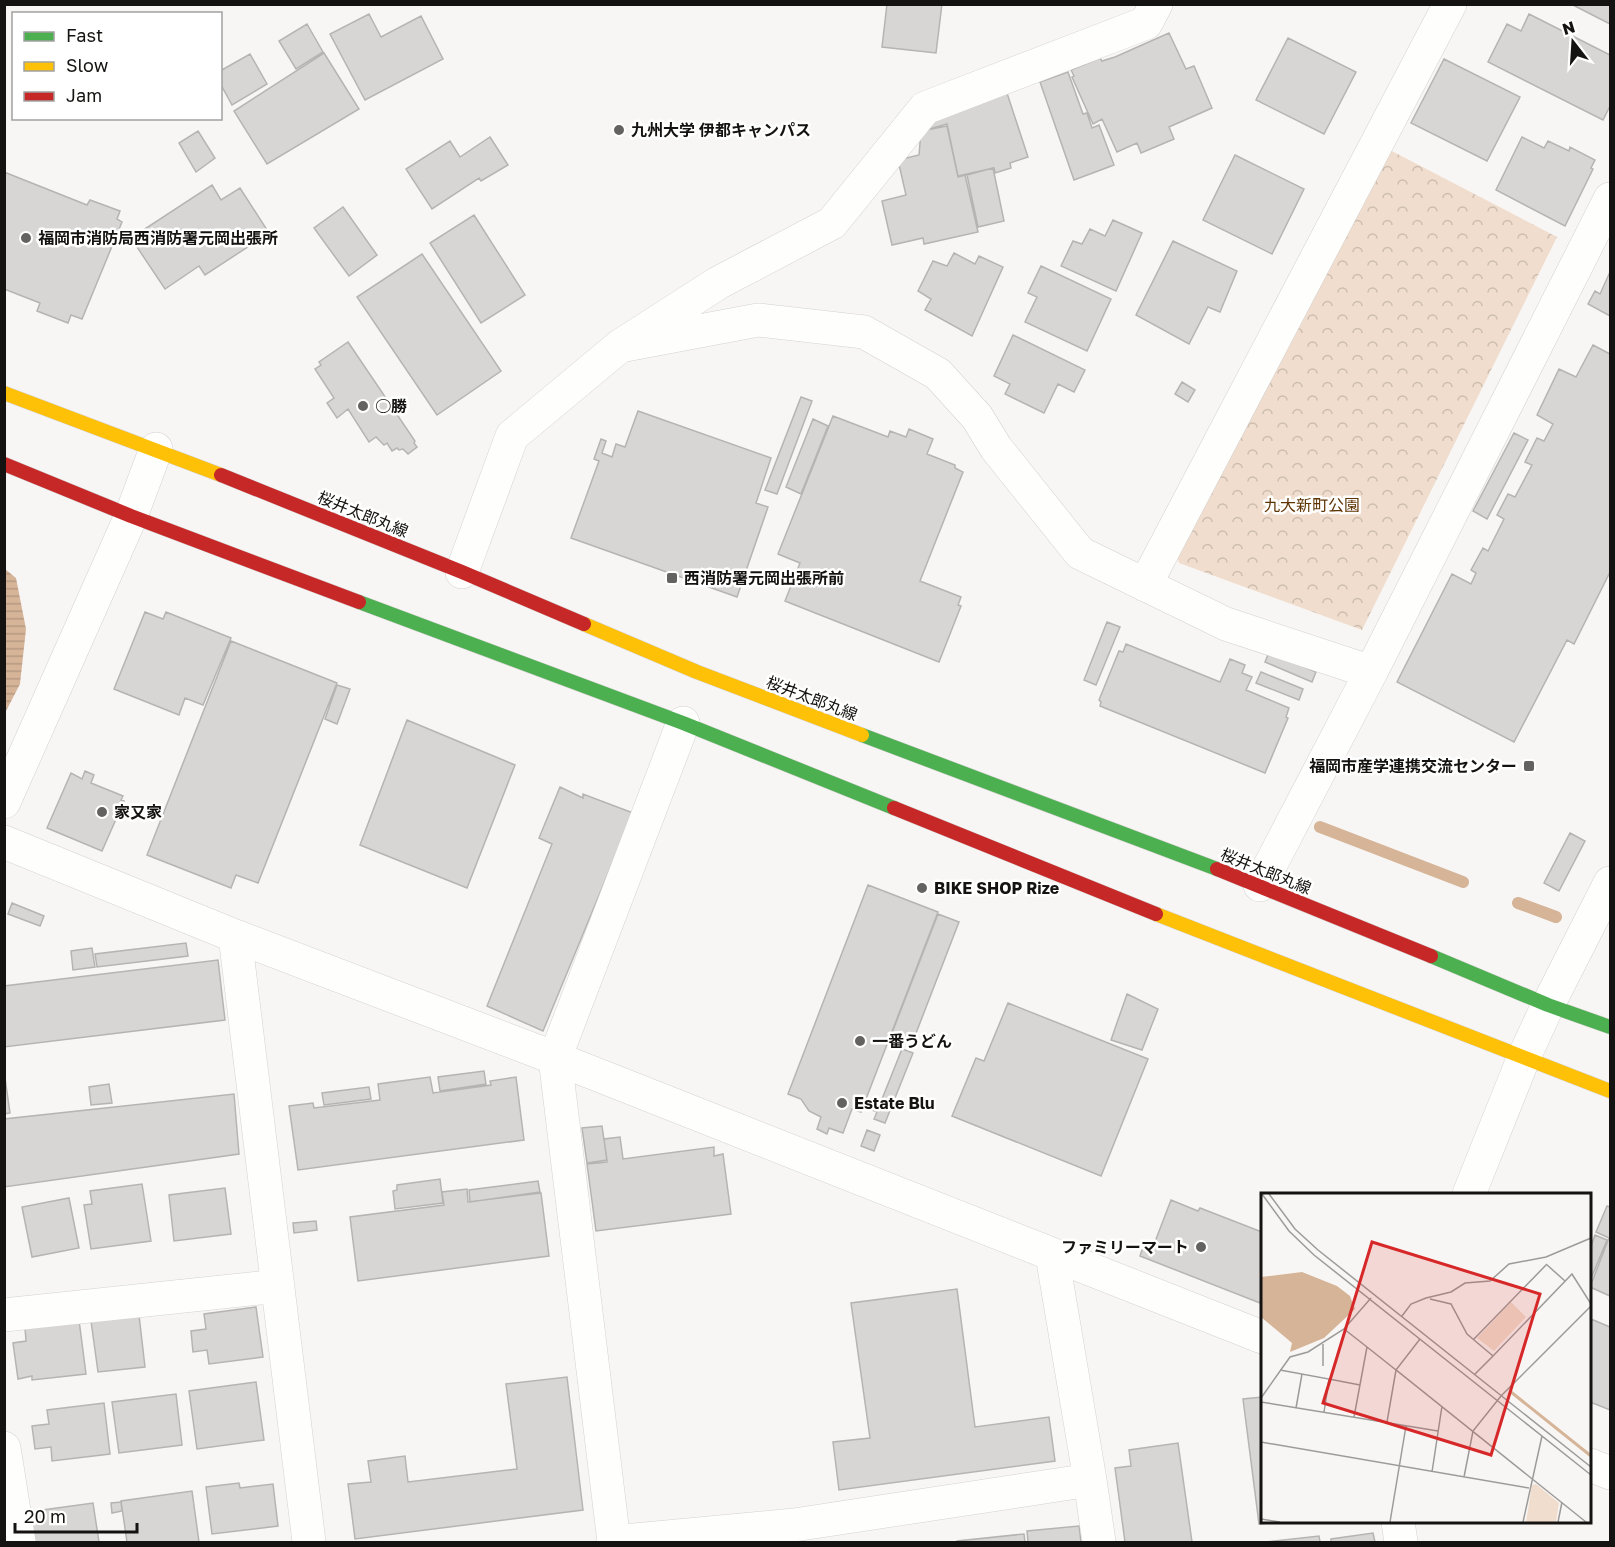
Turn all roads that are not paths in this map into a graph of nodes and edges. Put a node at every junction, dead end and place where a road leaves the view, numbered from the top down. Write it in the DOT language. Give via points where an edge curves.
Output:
graph roads {
  1 [pos="1156,4"];
  2 [pos="1450,4"];
  3 [pos="1611,199"];
  4 [pos="620,346"];
  5 [pos="4,393"];
  6 [pos="156,449"];
  7 [pos="4,464"];
  8 [pos="132,516"];
  9 [pos="462,572"];
  10 [pos="1145,585"];
  11 [pos="1371,672"];
  12 [pos="684,723"];
  13 [pos="4,802"];
  14 [pos="4,842"];
  15 [pos="1611,884"];
  16 [pos="1260,885"];
  17 [pos="235,936"];
  18 [pos="1548,1005"];
  19 [pos="1611,1027"];
  20 [pos="555,1058"];
  21 [pos="1524,1058"];
  22 [pos="1611,1091"];
  23 [pos="1469,1193"];
  24 [pos="1052,1255"];
  25 [pos="278,1286"];
  26 [pos="4,1315"];
  27 [pos="1261,1336"];
  28 [pos="4,1448"];
  29 [pos="1591,1465"];
  30 [pos="1611,1473"];
  31 [pos="1090,1480"];
  32 [pos="1398,1523"];
  33 [pos="795,1534"];
  34 [pos="19,1542"];
  35 [pos="309,1542"];
  36 [pos="614,1542"];
  37 [pos="1099,1542"];
  38 [pos="1401,1542"];
  1 -- 4 [label="street" via="1146,23 925,108 832,223 718,283"];
  2 -- 10 [label="street"];
  3 -- 11 [label="street"];
  4 -- 9 [label="street" via="512,436"];
  4 -- 10 [label="street" via="758,320 864,333 938,374 977,417 996,448 1080,553"];
  5 -- 6 [label="main road, 桜井太郎丸線"];
  6 -- 8 [label="street"];
  6 -- 9 [label="main road, 桜井太郎丸線"];
  7 -- 8 [label="main road"];
  8 -- 12 [label="main road"];
  8 -- 13 [label="street"];
  9 -- 16 [label="main road, 桜井太郎丸線" via="697,672"];
  10 -- 11 [label="street" via="1226,624"];
  11 -- 16 [label="street"];
  12 -- 20 [label="street"];
  12 -- 21 [label="main road"];
  14 -- 17 [label="street"];
  15 -- 18 [label="street"];
  16 -- 18 [label="main road, 桜井太郎丸線"];
  17 -- 20 [label="street"];
  17 -- 25 [label="street"];
  18 -- 19 [label="main road, 桜井太郎丸線"];
  18 -- 21 [label="street"];
  20 -- 24 [label="street"];
  20 -- 36 [label="street"];
  21 -- 22 [label="main road"];
  21 -- 23 [label="street"];
  24 -- 27 [label="street"];
  24 -- 31 [label="street"];
  25 -- 26 [label="street"];
  25 -- 35 [label="street"];
  28 -- 34 [label="street"];
  29 -- 30 [label="street"];
  31 -- 33 [label="street"];
  31 -- 37 [label="street"];
  32 -- 38 [label="street"];
  33 -- 36 [label="street"];
}
